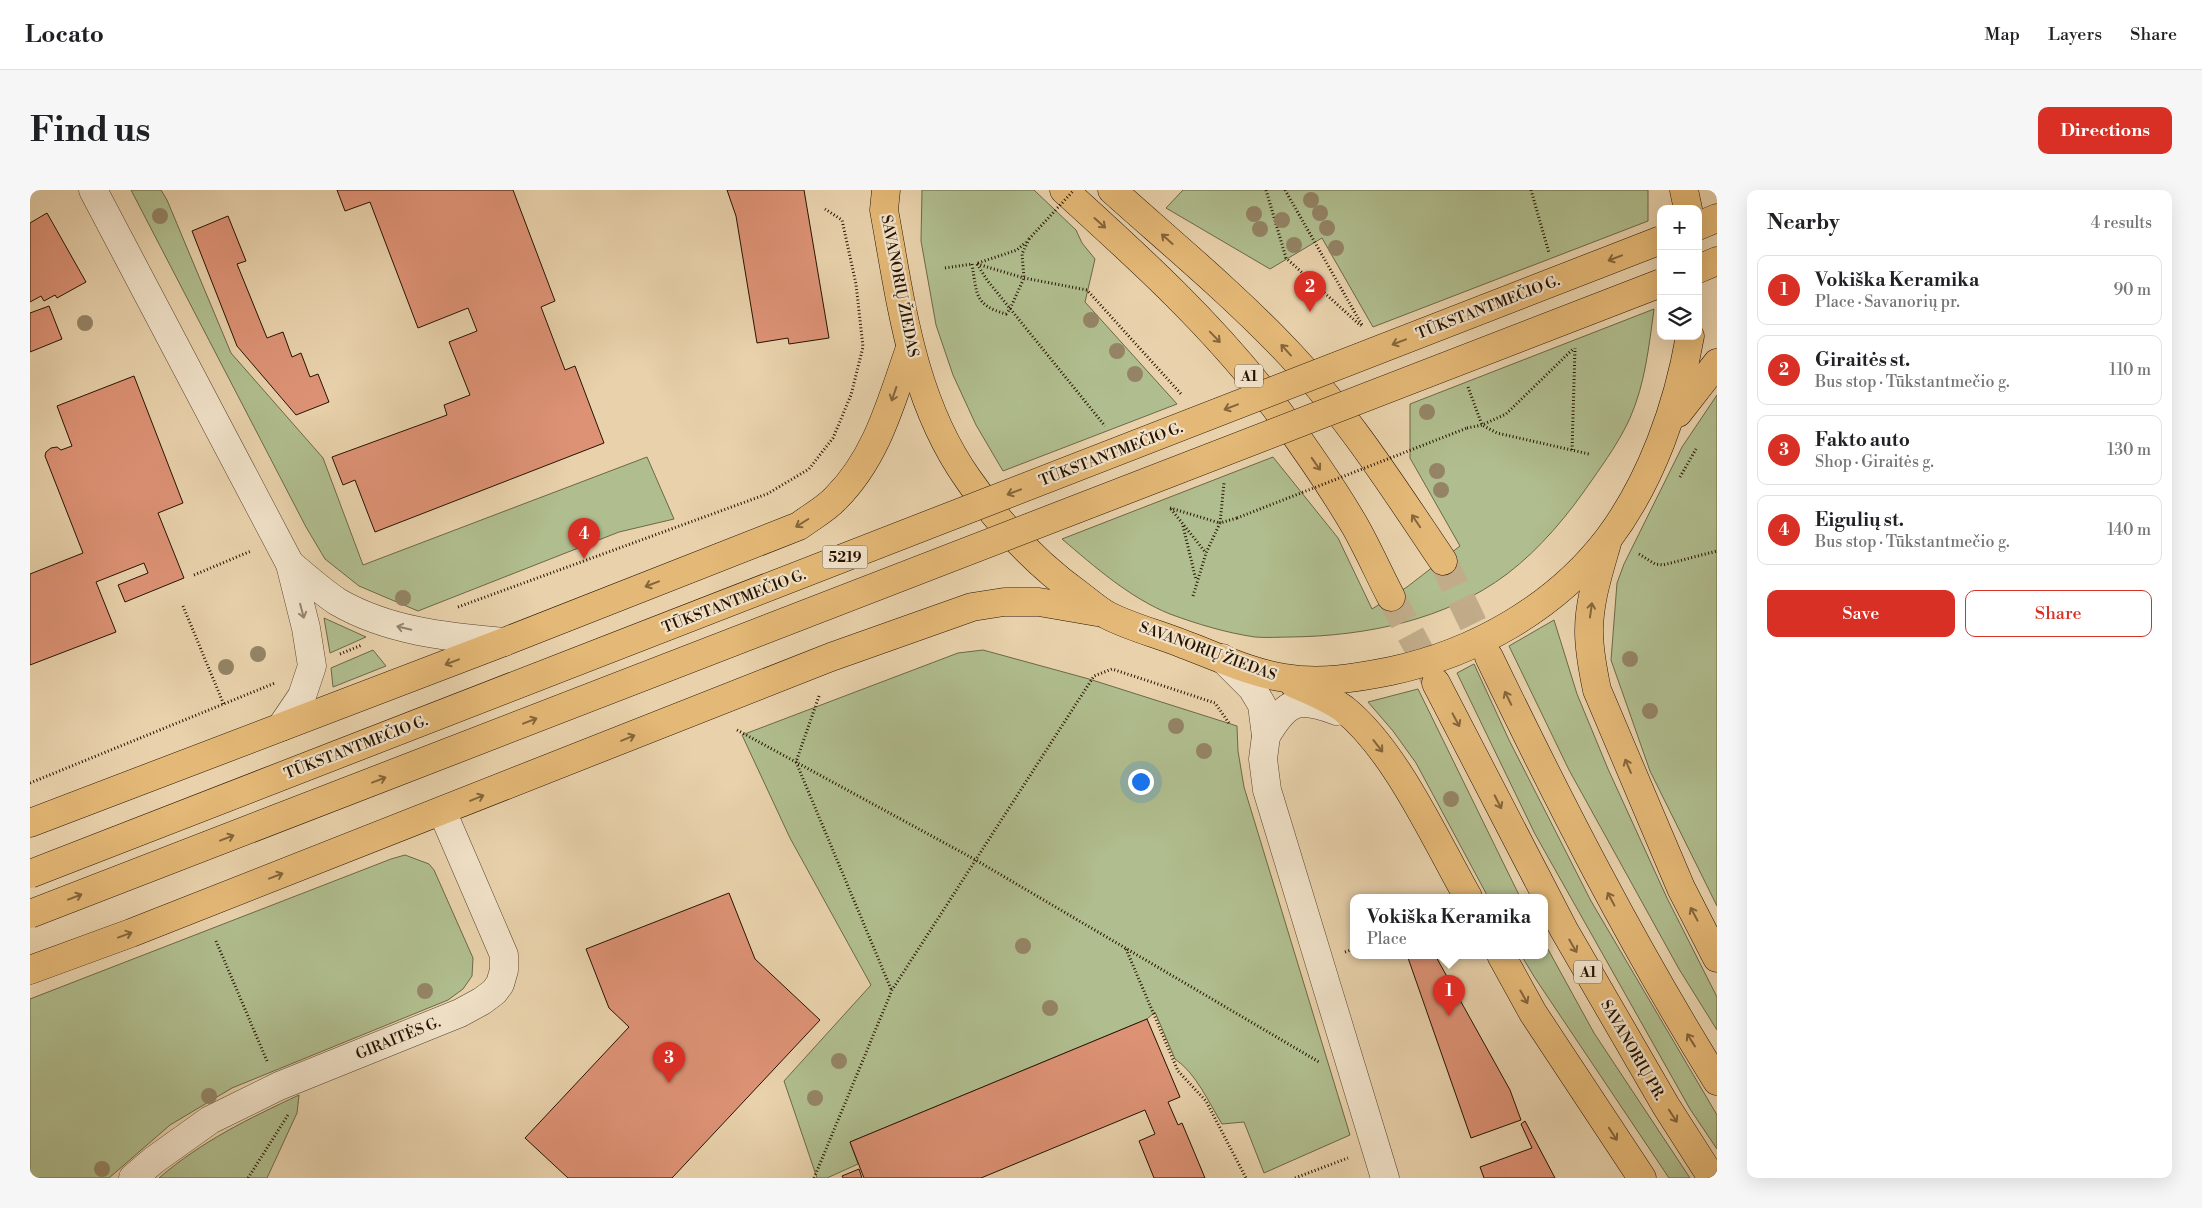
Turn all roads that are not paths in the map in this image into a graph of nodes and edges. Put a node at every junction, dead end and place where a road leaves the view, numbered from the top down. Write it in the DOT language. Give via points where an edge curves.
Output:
graph roads {
  1 [pos="93,190"];
  2 [pos="1064,190"];
  3 [pos="1112,190"];
  4 [pos="1684,190"];
  5 [pos="883,197"];
  6 [pos="1687,205"];
  7 [pos="1717,218"];
  8 [pos="1702,224"];
  9 [pos="1657,242"];
  10 [pos="1717,261"];
  11 [pos="1702,267"];
  12 [pos="1657,285"];
  13 [pos="1689,340"];
  14 [pos="910,348"];
  15 [pos="1717,363"];
  16 [pos="1667,428"];
  17 [pos="1608,539"];
  18 [pos="284,552"];
  19 [pos="1443,561"];
  20 [pos="1391,597"];
  21 [pos="1106,614"];
  22 [pos="504,642"];
  23 [pos="1488,657"];
  24 [pos="1222,658"];
  25 [pos="1283,678"];
  26 [pos="1436,683"];
  27 [pos="1352,717"];
  28 [pos="281,727"];
  29 [pos="1266,736"];
  30 [pos="442,811"];
  31 [pos="30,823"];
  32 [pos="30,874"];
  33 [pos="1466,894"];
  34 [pos="1546,894"];
  35 [pos="1548,899"];
  36 [pos="30,914"];
  37 [pos="1717,958"];
  38 [pos="1502,959"];
  39 [pos="30,970"];
  40 [pos="1717,1082"];
  41 [pos="133,1178"];
  42 [pos="1386,1178"];
  43 [pos="1642,1178"];
  44 [pos="1712,1178"];
  1 -- 18 [label="street"];
  2 -- 20 [label="highway, A1, one-way" via="1185,306 1274,406 1320,470 1355,527"];
  19 -- 3 [label="highway, one-way" via="1358,438 1283,346"];
  4 -- 6 [label="highway"];
  5 -- 14 [label="highway, SAVANORIŲ ŽIEDAS"];
  7 -- 8 [label="highway"];
  9 -- 32 [label="highway, TŪKSTANTMEČIO G. / 5219, one-way, bridge"];
  10 -- 11 [label="highway"];
  36 -- 12 [label="highway, 5219, one-way, bridge"];
  13 -- 16 [label="highway, SAVANORIŲ ŽIEDAS" via="1683,376"];
  14 -- 21 [label="highway, SAVANORIŲ ŽIEDAS" via="946,445 966,477 1040,565"];
  14 -- 22 [label="highway, one-way" via="878,439 866,461 850,484 806,521"];
  15 -- 16 [label="highway"];
  16 -- 17 [label="highway, SAVANORIŲ ŽIEDAS" via="1648,470"];
  17 -- 25 [label="highway, SAVANORIŲ ŽIEDAS" via="1562,586 1521,618 1462,650 1417,665 1348,679"];
  37 -- 17 [label="highway, one-way" via="1681,888 1597,690 1589,631 1595,585"];
  22 -- 18 [label="street, one-way" via="447,637 368,617 337,601"];
  18 -- 28 [label="street, one-way" via="306,628 312,666 302,696"];
  21 -- 24 [label="highway, SAVANORIŲ ŽIEDAS"];
  30 -- 21 [label="highway, one-way" via="831,657 972,607 1004,602 1039,602"];
  22 -- 28 [label="highway, one-way"];
  40 -- 23 [label="highway, one-way" via="1618,912"];
  24 -- 25 [label="highway, SAVANORIŲ ŽIEDAS"];
  24 -- 29 [label="street" via="1252,688 1262,705"];
  25 -- 27 [label="highway" via="1334,702"];
  26 -- 34 [label="highway, SAVANORIŲ PR. / A1, one-way"];
  27 -- 29 [label="street" via="1311,702 1299,702 1282,712"];
  27 -- 33 [label="highway, one-way" via="1379,746 1400,777"];
  28 -- 31 [label="highway"];
  29 -- 42 [label="street" via="1263,759 1267,790"];
  39 -- 30 [label="highway, one-way"];
  30 -- 41 [label="street, GIRAITĖS G." via="504,955 504,970 494,992 460,1013 279,1086 210,1120"];
  35 -- 44 [label="highway, SAVANORIŲ PR. / A1, one-way" via="1666,1106"];
  38 -- 43 [label="highway, one-way" via="1533,1013"];
}
